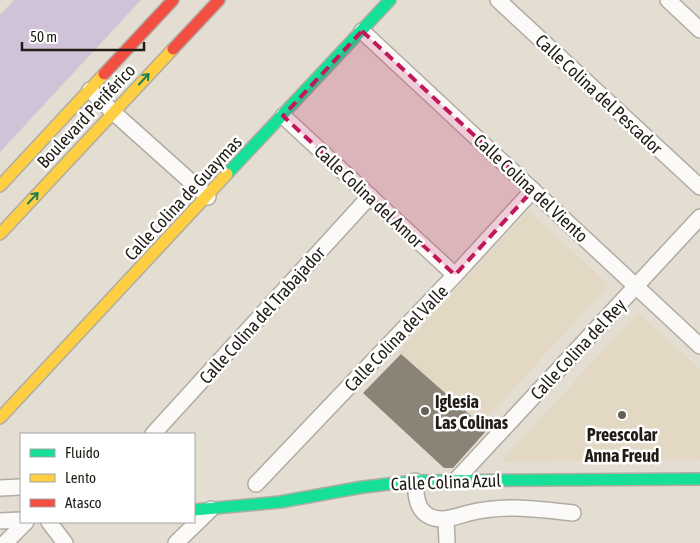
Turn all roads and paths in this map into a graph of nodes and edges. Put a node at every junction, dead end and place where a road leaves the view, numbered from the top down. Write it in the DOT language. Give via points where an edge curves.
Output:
graph roads {
  1 [pos="174,0"];
  2 [pos="218,0"];
  3 [pos="390,0"];
  4 [pos="498,0"];
  5 [pos="668,0"];
  6 [pos="700,30"];
  7 [pos="362,31"];
  8 [pos="90,90"];
  9 [pos="113,112"];
  10 [pos="283,116"];
  11 [pos="0,186"];
  12 [pos="700,188"];
  13 [pos="533,190"];
  14 [pos="208,196"];
  15 [pos="370,196"];
  16 [pos="700,217"];
  17 [pos="0,234"];
  18 [pos="455,275"];
  19 [pos="636,286"];
  20 [pos="700,346"];
  21 [pos="0,418"];
  22 [pos="154,433"];
  23 [pos="700,479"];
  24 [pos="456,480"];
  25 [pos="415,481"];
  26 [pos="256,484"];
  27 [pos="0,488"];
  28 [pos="20,488"];
  29 [pos="211,509"];
  30 [pos="195,510"];
  31 [pos="573,514"];
  32 [pos="446,519"];
  33 [pos="20,520"];
  34 [pos="0,521"];
  35 [pos="25,523"];
  36 [pos="50,523"];
  37 [pos="5,543"];
  38 [pos="65,543"];
  39 [pos="176,543"];
  40 [pos="447,543"];
  1 -- 8 [label="street, Boulevard Periférico"];
  9 -- 2 [label="street, Boulevard Periférico, one-way"];
  3 -- 7 [label="street, Calle Colina de Guaymas"];
  4 -- 12 [label="street, Calle Colina del Pescador"];
  5 -- 6 [label="street"];
  7 -- 10 [label="street, Calle Colina de Guaymas"];
  7 -- 13 [label="street, Calle Colina del Viento"];
  8 -- 9 [label="street"];
  8 -- 11 [label="street, Boulevard Periférico"];
  9 -- 14 [label="street"];
  17 -- 9 [label="street, Boulevard Periférico, one-way"];
  10 -- 14 [label="street, Calle Colina de Guaymas"];
  10 -- 15 [label="street, Calle Colina del Amor"];
  13 -- 18 [label="street, Calle Colina del Valle"];
  13 -- 19 [label="street, Calle Colina del Viento"];
  14 -- 21 [label="street, Calle Colina de Guaymas"];
  15 -- 18 [label="street, Calle Colina del Amor"];
  15 -- 22 [label="street, Calle Colina del Trabajador"];
  16 -- 19 [label="street, Calle Colina del Rey"];
  18 -- 26 [label="street, Calle Colina del Valle"];
  19 -- 20 [label="street, Calle Colina del Viento"];
  19 -- 24 [label="street, Calle Colina del Rey"];
  23 -- 24 [label="street, Calle Colina Azul"];
  24 -- 25 [label="street, Calle Colina Azul"];
  25 -- 29 [label="street, Calle Colina Azul"];
  25 -- 32 [label="street" via="421,509 432,518"];
  27 -- 28 [label="street"];
  29 -- 30 [label="street, Calle Colina Azul"];
  29 -- 39 [label="street"];
  31 -- 32 [label="street" via="506,507"];
  32 -- 40 [label="street"];
  33 -- 34 [label="street"];
  35 -- 37 [label="street"];
  36 -- 38 [label="street"];
}
